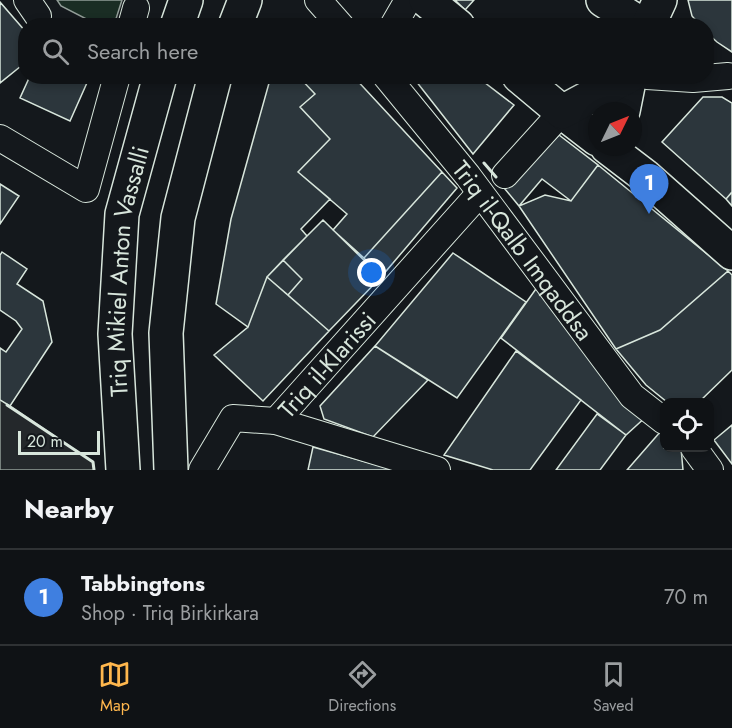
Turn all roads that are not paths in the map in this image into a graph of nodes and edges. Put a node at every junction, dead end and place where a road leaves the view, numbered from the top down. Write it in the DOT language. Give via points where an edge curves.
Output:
graph roads {
  1 [pos="186,0"];
  2 [pos="245,0"];
  3 [pos="318,0"];
  4 [pos="408,0"];
  5 [pos="426,0"];
  6 [pos="603,0"];
  7 [pos="660,0"];
  8 [pos="180,18"];
  9 [pos="238,18"];
  10 [pos="334,18"];
  11 [pos="398,18"];
  12 [pos="448,18"];
  13 [pos="633,18"];
  14 [pos="650,18"];
  15 [pos="115,84"];
  16 [pos="158,84"];
  17 [pos="213,84"];
  18 [pos="392,84"];
  19 [pos="529,84"];
  20 [pos="614,84"];
  21 [pos="628,84"];
  22 [pos="625,102"];
  23 [pos="562,111"];
  24 [pos="588,132"];
  25 [pos="0,138"];
  26 [pos="619,156"];
  27 [pos="635,156"];
  28 [pos="505,175"];
  29 [pos="645,176"];
  30 [pos="480,193"];
  31 [pos="732,253"];
  32 [pos="660,418"];
  33 [pos="276,421"];
  34 [pos="697,452"];
  35 [pos="170,457"];
  36 [pos="123,470"];
  37 [pos="202,470"];
  38 [pos="437,470"];
  39 [pos="710,470"];
  1 -- 8 [label="main road"];
  2 -- 9 [label="main road"];
  3 -- 10 [label="street"];
  4 -- 11 [label="street"];
  5 -- 12 [label="main road"];
  6 -- 13 [label="main road"];
  7 -- 14 [label="main road"];
  15 -- 25 [label="street" via="86,189"];
  16 -- 36 [label="main road, Triq Mikiel Anton Vassalli" via="122,214 115,334"];
  17 -- 35 [label="main road, Triq Mikiel Anton Vassalli" via="178,219 166,333"];
  18 -- 30 [label="street, Triq il-Qalb Imqaddsa"];
  19 -- 23 [label="main road"];
  20 -- 23 [label="main road"];
  21 -- 22 [label="main road"];
  23 -- 24 [label="main road"];
  23 -- 28 [label="street"];
  26 -- 29 [label="main road"];
  27 -- 29 [label="main road"];
  29 -- 31 [label="main road"];
  30 -- 32 [label="street, Triq il-Qalb Imqaddsa" via="632,396"];
  30 -- 33 [label="street, Triq il-Klarissi"];
  33 -- 37 [label="street, Triq il-Klarissi" via="233,418"];
  33 -- 38 [label="street"];
  34 -- 39 [label="street"];
}
